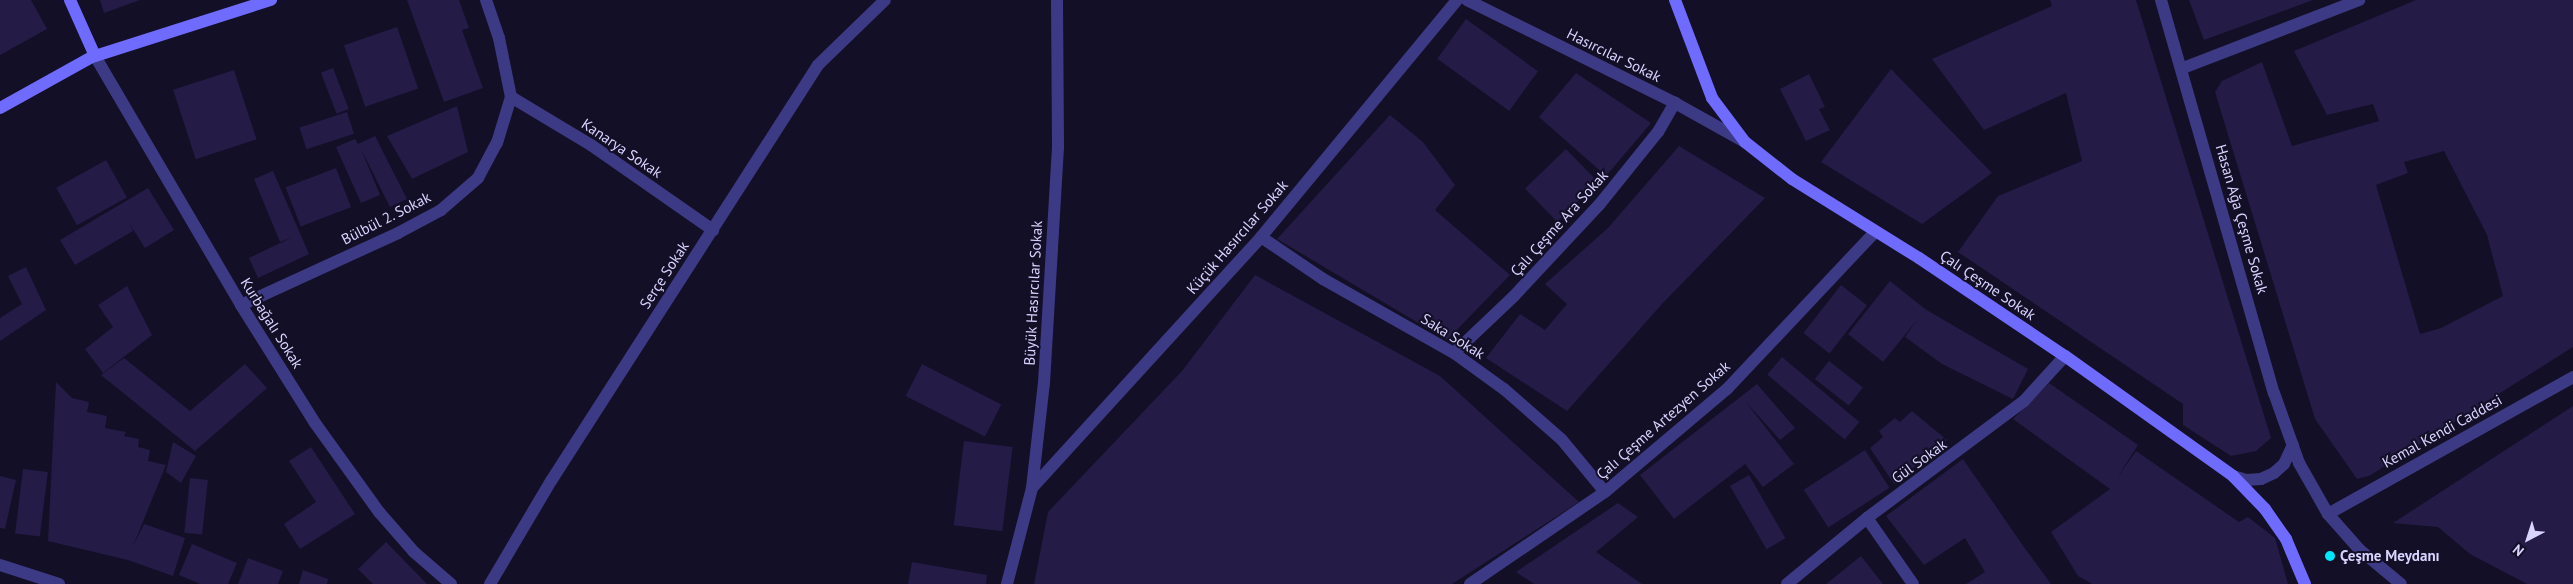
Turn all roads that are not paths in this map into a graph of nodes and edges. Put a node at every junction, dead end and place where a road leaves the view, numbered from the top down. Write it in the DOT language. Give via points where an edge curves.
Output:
graph roads {
  1 [pos="70,0"];
  2 [pos="271,0"];
  3 [pos="486,0"];
  4 [pos="885,0"];
  5 [pos="1057,0"];
  6 [pos="1457,0"];
  7 [pos="1468,0"];
  8 [pos="1675,0"];
  9 [pos="2161,0"];
  10 [pos="2359,0"];
  11 [pos="95,56"];
  12 [pos="2183,68"];
  13 [pos="511,97"];
  14 [pos="1676,103"];
  15 [pos="0,108"];
  16 [pos="1745,142"];
  17 [pos="713,230"];
  18 [pos="1875,232"];
  19 [pos="1261,237"];
  20 [pos="241,305"];
  21 [pos="1454,354"];
  22 [pos="2065,356"];
  23 [pos="2573,377"];
  24 [pos="2293,446"];
  25 [pos="2233,476"];
  26 [pos="1032,488"];
  27 [pos="1605,492"];
  28 [pos="2328,514"];
  29 [pos="1867,518"];
  30 [pos="0,565"];
  31 [pos="59,584"];
  32 [pos="451,584"];
  33 [pos="490,584"];
  34 [pos="1007,584"];
  35 [pos="1470,584"];
  36 [pos="1787,584"];
  37 [pos="1913,584"];
  38 [pos="2305,584"];
  39 [pos="2401,584"];
  1 -- 11 [label="main road"];
  2 -- 11 [label="main road"];
  3 -- 13 [label="street, Bülbül 2. Sokak" via="499,38"];
  4 -- 17 [label="street, Serçe Sokak" via="818,65"];
  5 -- 26 [label="street, Büyük Hasırcılar Sokak" via="1058,146 1044,383"];
  6 -- 19 [label="street, Küçük Hasırcılar Sokak"];
  7 -- 14 [label="street, Hasırcılar Sokak"];
  8 -- 16 [label="main road, Çalı Çeşme Sokak" via="1712,98"];
  9 -- 12 [label="street, Hasan Ağa Çeşme Sokak"];
  10 -- 12 [label="street"];
  11 -- 15 [label="main road"];
  11 -- 20 [label="street, Kurbağalı Sokak"];
  12 -- 24 [label="street, Hasan Ağa Çeşme Sokak" via="2274,393"];
  13 -- 17 [label="street, Kanarya Sokak" via="591,145"];
  13 -- 20 [label="street, Bülbül 2. Sokak" via="497,143 478,178 441,210"];
  14 -- 16 [label="street, Hasırcılar Sokak"];
  14 -- 21 [label="street, Çalı Çeşme Ara Sokak" via="1658,132 1599,205 1514,296"];
  16 -- 18 [label="main road, Çalı Çeşme Sokak" via="1792,179"];
  17 -- 33 [label="street, Serçe Sokak" via="551,481"];
  18 -- 22 [label="main road, Çalı Çeşme Sokak" via="1920,258"];
  18 -- 27 [label="street, Çalı Çeşme Artezyen Sokak" via="1727,389"];
  19 -- 21 [label="street, Saka Sokak" via="1323,279"];
  19 -- 26 [label="street, Küçük Hasırcılar Sokak"];
  20 -- 32 [label="street, Kurbağalı Sokak" via="316,423 379,512 414,552"];
  21 -- 27 [label="street, Saka Sokak" via="1504,389 1562,440"];
  22 -- 25 [label="main road, Çalı Çeşme Sokak"];
  22 -- 29 [label="street, Gül Sokak" via="2024,401"];
  23 -- 28 [label="street, Kemal Kendi Caddesi"];
  24 -- 25 [label="street" via="2284,464 2274,473 2261,479 2246,480"];
  24 -- 28 [label="street, Hasan Ağa Çeşme Sokak"];
  25 -- 38 [label="main road, Çalı Çeşme Sokak" via="2286,539"];
  26 -- 34 [label="street, Büyük Hasırcılar Sokak"];
  27 -- 35 [label="street, Çalı Çeşme Artezyen Sokak"];
  28 -- 39 [label="street, Hasan Ağa Çeşme Sokak" via="2360,550"];
  29 -- 36 [label="street, Gül Sokak"];
  29 -- 37 [label="street"];
  30 -- 31 [label="street"];
}
